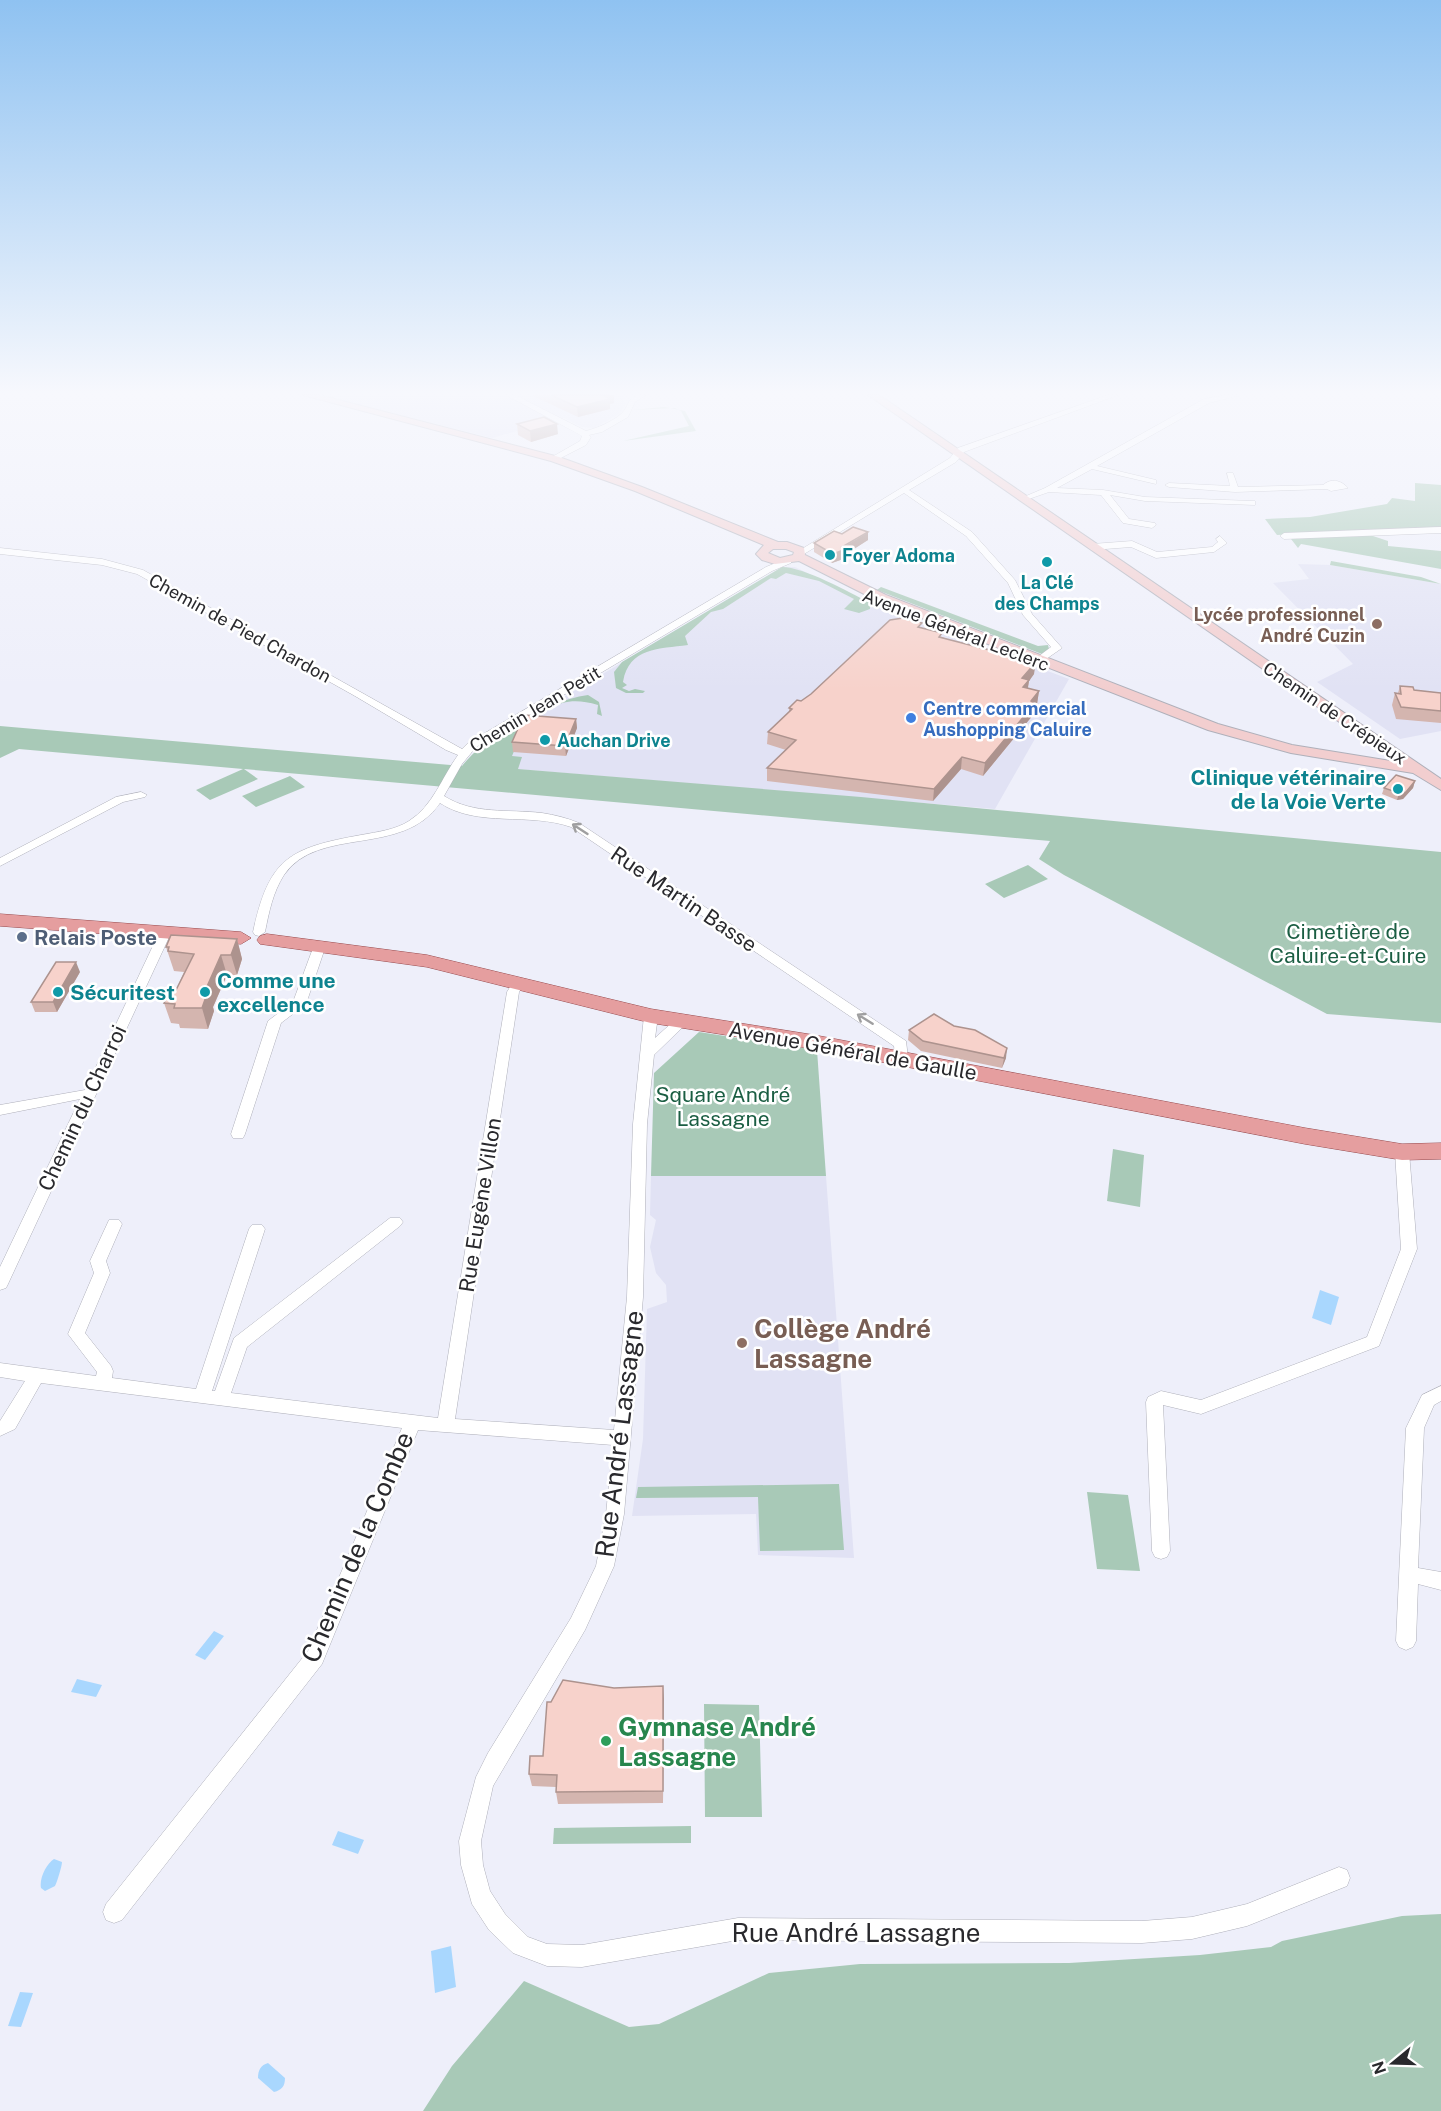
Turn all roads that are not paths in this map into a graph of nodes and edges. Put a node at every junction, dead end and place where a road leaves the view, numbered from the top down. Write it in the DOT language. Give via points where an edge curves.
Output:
graph roads {
  1 [pos="647,494"];
  2 [pos="895,494"];
  3 [pos="910,494"];
  4 [pos="1015,494"];
  5 [pos="1037,494"];
  6 [pos="1104,494"];
  7 [pos="1111,494"];
  8 [pos="1138,494"];
  9 [pos="1134,498"];
  10 [pos="1023,499"];
  11 [pos="1252,503"];
  12 [pos="693,511"];
  13 [pos="1152,525"];
  14 [pos="1441,530"];
  15 [pos="1284,536"];
  16 [pos="1220,539"];
  17 [pos="814,542"];
  18 [pos="781,545"];
  19 [pos="1092,546"];
  20 [pos="763,550"];
  21 [pos="0,551"];
  22 [pos="795,557"];
  23 [pos="770,564"];
  24 [pos="1039,661"];
  25 [pos="460,758"];
  26 [pos="1419,770"];
  27 [pos="1441,774"];
  28 [pos="1441,786"];
  29 [pos="441,792"];
  30 [pos="141,795"];
  31 [pos="0,863"];
  32 [pos="0,920"];
  33 [pos="165,933"];
  34 [pos="256,937"];
  35 [pos="319,948"];
  36 [pos="518,985"];
  37 [pos="651,1016"];
  38 [pos="682,1021"];
  39 [pos="648,1053"];
  40 [pos="901,1058"];
  41 [pos="88,1094"];
  42 [pos="0,1110"];
  43 [pos="238,1134"];
  44 [pos="1441,1151"];
  45 [pos="1402,1152"];
  46 [pos="395,1222"];
  47 [pos="114,1224"];
  48 [pos="257,1229"];
  49 [pos="0,1284"];
  50 [pos="0,1370"];
  51 [pos="37,1376"];
  52 [pos="103,1383"];
  53 [pos="1441,1393"];
  54 [pos="202,1397"];
  55 [pos="221,1399"];
  56 [pos="413,1422"];
  57 [pos="445,1426"];
  58 [pos="0,1429"];
  59 [pos="622,1438"];
  60 [pos="1161,1551"];
  61 [pos="1409,1574"];
  62 [pos="1441,1581"];
  63 [pos="1406,1641"];
  64 [pos="1339,1878"];
  65 [pos="114,1912"];
  1 -- 12 [label="main road"];
  2 -- 17 [label="street"];
  3 -- 24 [label="street" via="969,534 1006,574 1028,615 1057,648"];
  4 -- 10 [label="main road, Chemin de Crépieux"];
  5 -- 10 [label="street"];
  6 -- 13 [label="street" via="1126,521"];
  7 -- 9 [label="street"];
  8 -- 9 [label="street"];
  9 -- 11 [label="street"];
  10 -- 19 [label="main road, Chemin de Crépieux"];
  12 -- 18 [label="main road"];
  12 -- 20 [label="main road"];
  14 -- 15 [label="street"];
  16 -- 19 [label="street" via="1223,543 1214,549 1156,555 1132,544"];
  17 -- 18 [label="street"];
  17 -- 22 [label="street"];
  18 -- 20 [label="main road"];
  18 -- 22 [label="main road, Avenue Général Leclerc"];
  19 -- 26 [label="main road, Chemin de Crépieux"];
  20 -- 23 [label="main road"];
  21 -- 25 [label="street, Chemin de Pied Chardon" via="102,562 140,572 359,694 450,748"];
  22 -- 23 [label="main road"];
  22 -- 24 [label="main road, Avenue Général Leclerc" via="882,598"];
  23 -- 25 [label="street, Chemin Jean Petit" via="526,712"];
  24 -- 26 [label="main road, Avenue Général Leclerc" via="1257,741"];
  25 -- 29 [label="street, Chemin Jean Petit"];
  26 -- 27 [label="main road, Avenue Général Leclerc"];
  26 -- 28 [label="main road, Chemin de Crépieux"];
  29 -- 34 [label="street, Chemin Jean Petit" via="426,813 407,826 313,848 290,859 276,878"];
  40 -- 29 [label="street, Rue Martin Basse, one-way" via="901,1044 879,1028 575,825 558,819 457,808"];
  30 -- 31 [label="street" via="120,799"];
  32 -- 33 [label="main road, Avenue Général de Gaulle"];
  33 -- 34 [label="main road, Avenue Général de Gaulle"];
  33 -- 41 [label="street, Chemin du Charroi"];
  34 -- 35 [label="main road, Avenue Général de Gaulle"];
  35 -- 36 [label="main road, Avenue Général de Gaulle" via="428,961"];
  35 -- 43 [label="street" via="299,1004 276,1021"];
  36 -- 37 [label="main road, Avenue Général de Gaulle"];
  36 -- 57 [label="street, Rue Eugène Villon" via="513,992"];
  37 -- 38 [label="main road, Avenue Général de Gaulle"];
  37 -- 39 [label="street, Rue André Lassagne"];
  38 -- 39 [label="street"];
  38 -- 40 [label="main road, Avenue Général de Gaulle"];
  39 -- 59 [label="street, Rue André Lassagne" via="640,1124 635,1297"];
  40 -- 45 [label="main road, Avenue Général de Gaulle"];
  41 -- 42 [label="street"];
  41 -- 49 [label="street, Chemin du Charroi"];
  44 -- 45 [label="main road, Avenue Général de Gaulle"];
  45 -- 60 [label="street" via="1410,1249 1373,1341 1201,1407 1161,1398 1154,1402"];
  46 -- 55 [label="street" via="240,1343"];
  47 -- 52 [label="street" via="98,1261 102,1273 76,1334 105,1371"];
  48 -- 54 [label="street"];
  50 -- 51 [label="street"];
  51 -- 52 [label="street, Chemin de la Combe"];
  51 -- 58 [label="street" via="9,1425"];
  52 -- 54 [label="street, Chemin de la Combe"];
  53 -- 61 [label="street" via="1428,1400 1415,1428"];
  54 -- 55 [label="street, Chemin de la Combe"];
  55 -- 56 [label="street, Chemin de la Combe"];
  56 -- 57 [label="street"];
  56 -- 65 [label="street, Chemin de la Combe" via="315,1657"];
  57 -- 59 [label="street"];
  59 -- 64 [label="street, Rue André Lassagne" via="615,1514 605,1566 578,1624 495,1760 474,1816 470,1841 480,1896 497,1922 521,1945 547,1955 582,1956 738,1929 1142,1932 1192,1928 1247,1915"];
  61 -- 62 [label="street"];
  61 -- 63 [label="street"];
}
